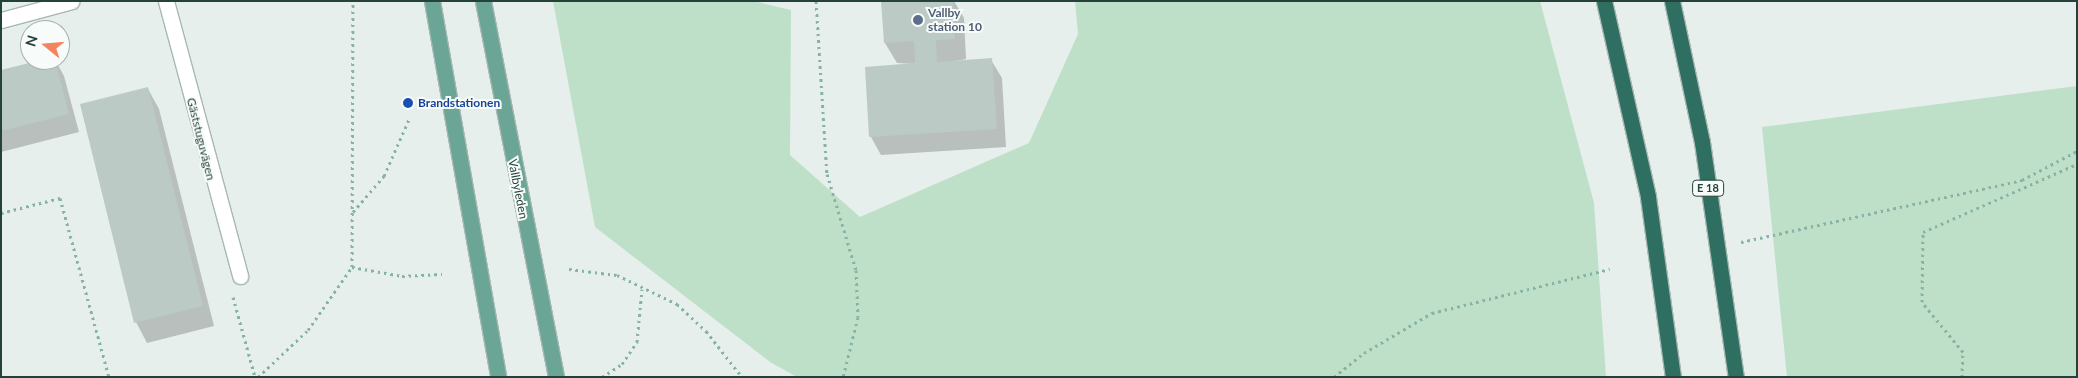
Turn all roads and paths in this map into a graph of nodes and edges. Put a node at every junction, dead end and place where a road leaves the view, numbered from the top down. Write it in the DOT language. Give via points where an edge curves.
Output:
graph roads {
  1 [pos="72,1"];
  2 [pos="166,1"];
  3 [pos="352,1"];
  4 [pos="432,1"];
  5 [pos="483,1"];
  6 [pos="816,1"];
  7 [pos="1604,1"];
  8 [pos="1672,1"];
  9 [pos="1,20"];
  10 [pos="410,117"];
  11 [pos="2077,150"];
  12 [pos="2077,164"];
  13 [pos="1,213"];
  14 [pos="352,213"];
  15 [pos="1741,242"];
  16 [pos="352,267"];
  17 [pos="569,269"];
  18 [pos="1610,269"];
  19 [pos="442,274"];
  20 [pos="240,276"];
  21 [pos="642,290"];
  22 [pos="109,377"];
  23 [pos="256,377"];
  24 [pos="498,377"];
  25 [pos="556,377"];
  26 [pos="602,377"];
  27 [pos="742,377"];
  28 [pos="843,377"];
  29 [pos="1334,377"];
  30 [pos="1674,377"];
  31 [pos="1736,377"];
  32 [pos="1962,377"];
  1 -- 9 [label="street"];
  2 -- 20 [label="street, Gäststuguvägen"];
  3 -- 14 [label="path"];
  4 -- 24 [label="main road"];
  5 -- 25 [label="main road, Vallbyleden"];
  6 -- 28 [label="path" via="826,174 856,270 858,317"];
  7 -- 30 [label="highway" via="1648,197"];
  8 -- 31 [label="highway, E 18" via="1702,142"];
  10 -- 14 [label="path" via="384,176"];
  11 -- 15 [label="path" via="2022,180"];
  12 -- 32 [label="path" via="1923,232 1922,302 1963,352"];
  13 -- 22 [label="path" via="60,198"];
  14 -- 16 [label="path"];
  16 -- 19 [label="path" via="402,276"];
  16 -- 23 [label="path" via="326,309"];
  17 -- 21 [label="path" via="617,275"];
  18 -- 29 [label="path" via="1432,313"];
  20 -- 23 [label="path" via="231,292"];
  21 -- 26 [label="path" via="637,342 622,364"];
  21 -- 27 [label="path" via="677,304 706,331"];
}
